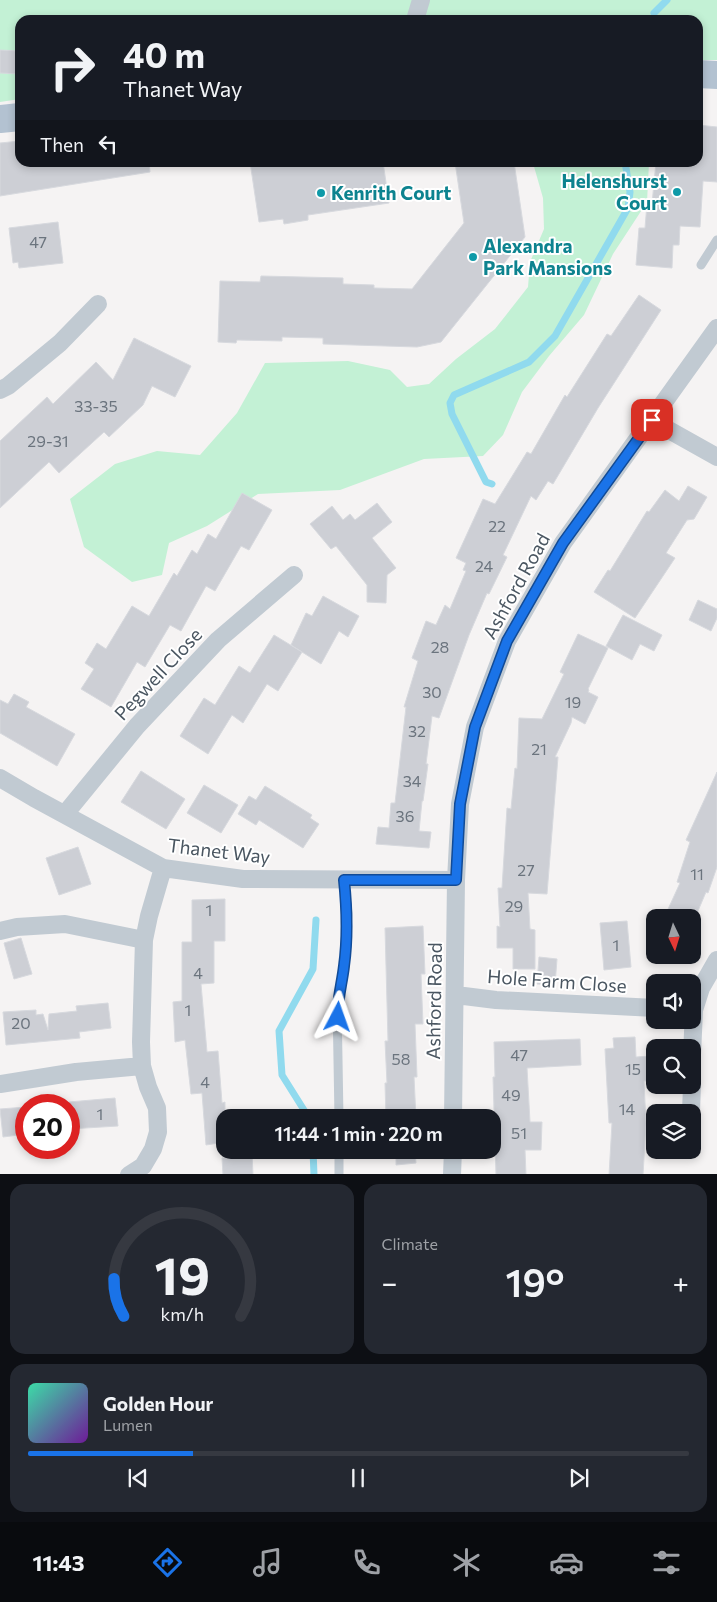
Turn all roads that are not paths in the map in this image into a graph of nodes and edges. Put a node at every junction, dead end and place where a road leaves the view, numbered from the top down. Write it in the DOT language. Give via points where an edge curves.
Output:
graph roads {
  1 [pos="421,0"];
  2 [pos="416,15"];
  3 [pos="703,75"];
  4 [pos="717,76"];
  5 [pos="15,118"];
  6 [pos="0,119"];
  7 [pos="717,240"];
  8 [pos="701,265"];
  9 [pos="98,304"];
  10 [pos="717,328"];
  11 [pos="0,390"];
  12 [pos="652,420"];
  13 [pos="717,457"];
  14 [pos="294,574"];
  15 [pos="0,778"];
  16 [pos="65,814"];
  17 [pos="163,868"];
  18 [pos="344,880"];
  19 [pos="456,880"];
  20 [pos="0,931"];
  21 [pos="144,940"];
  22 [pos="717,960"];
  23 [pos="701,988"];
  24 [pos="456,995"];
  25 [pos="646,1008"];
  26 [pos="142,1066"];
  27 [pos="0,1084"];
  28 [pos="339,1109"];
  29 [pos="453,1109"];
  30 [pos="339,1159"];
  31 [pos="453,1159"];
  32 [pos="140,1172"];
  33 [pos="339,1174"];
  34 [pos="452,1174"];
  1 -- 2 [label="street"];
  3 -- 4 [label="main road"];
  5 -- 6 [label="main road"];
  7 -- 8 [label="lane"];
  9 -- 11 [label="street" via="60,343"];
  10 -- 12 [label="street, Ashford Road"];
  12 -- 13 [label="street"];
  12 -- 19 [label="street, Ashford Road" via="563,543 507,641 475,727 460,804"];
  14 -- 16 [label="street, Pegwell Close" via="218,640 137,726"];
  15 -- 16 [label="street, Thanet Way"];
  16 -- 17 [label="street, Thanet Way"];
  17 -- 18 [label="street, Thanet Way" via="243,879"];
  17 -- 21 [label="street"];
  18 -- 19 [label="street, Thanet Way"];
  18 -- 28 [label="lane" via="348,913 344,967 337,1001"];
  19 -- 24 [label="street, Ashford Road"];
  20 -- 21 [label="street" via="65,924"];
  21 -- 26 [label="street"];
  22 -- 23 [label="street"];
  24 -- 25 [label="street, Hole Farm Close"];
  24 -- 29 [label="street, Ashford Road"];
  26 -- 27 [label="street"];
  26 -- 32 [label="street" via="157,1108 158,1132"];
  30 -- 33 [label="lane"];
  31 -- 34 [label="street"];
}
